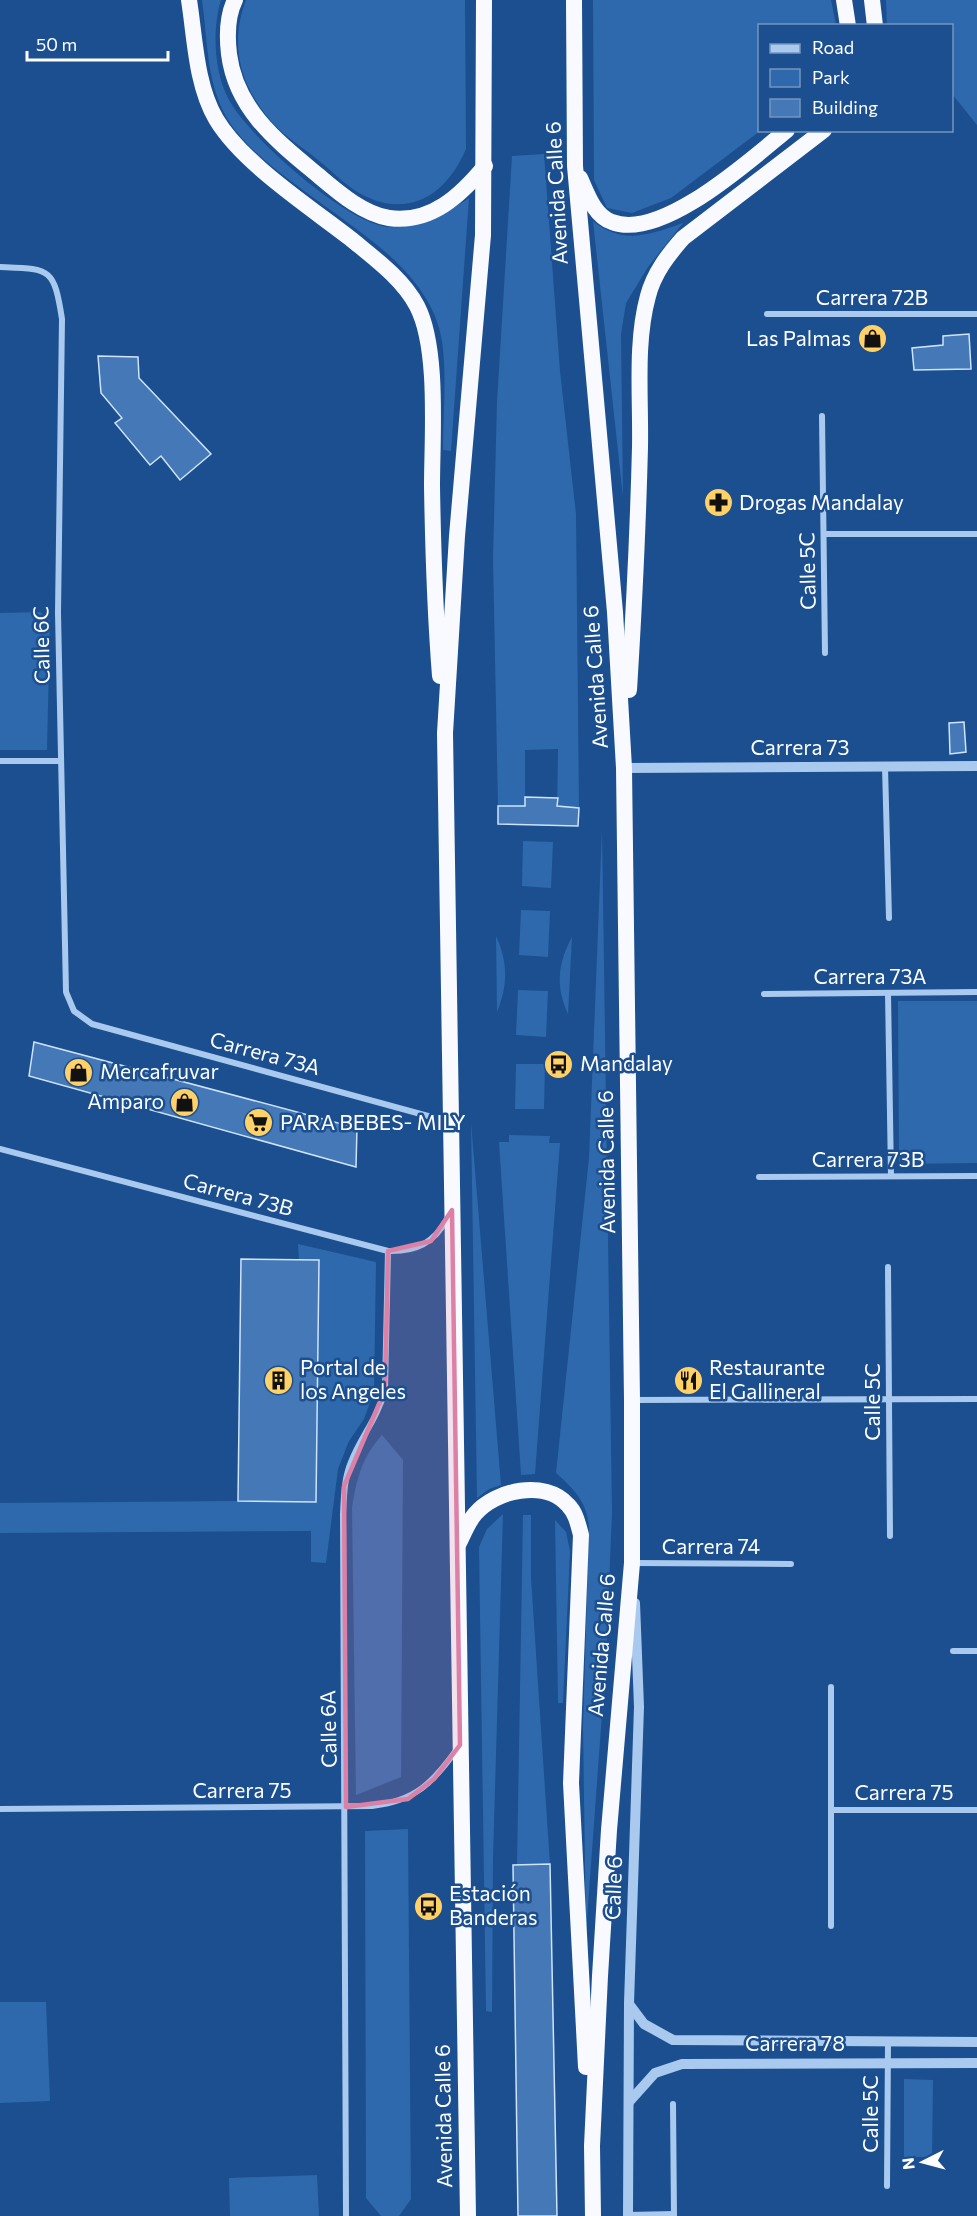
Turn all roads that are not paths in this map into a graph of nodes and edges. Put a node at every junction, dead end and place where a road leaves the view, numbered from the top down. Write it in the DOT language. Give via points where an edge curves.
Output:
graph roads {
  1 [pos="189,0"];
  2 [pos="235,0"];
  3 [pos="484,0"];
  4 [pos="574,0"];
  5 [pos="844,0"];
  6 [pos="872,0"];
  7 [pos="848,24"];
  8 [pos="875,24"];
  9 [pos="784,132"];
  10 [pos="821,132"];
  11 [pos="485,166"];
  12 [pos="575,166"];
  13 [pos="0,267"];
  14 [pos="767,314"];
  15 [pos="977,314"];
  16 [pos="822,416"];
  17 [pos="824,534"];
  18 [pos="977,534"];
  19 [pos="825,653"];
  20 [pos="445,733"];
  21 [pos="0,761"];
  22 [pos="61,761"];
  23 [pos="885,766"];
  24 [pos="977,766"];
  25 [pos="624,768"];
  26 [pos="889,918"];
  27 [pos="977,992"];
  28 [pos="888,993"];
  29 [pos="764,994"];
  30 [pos="74,1011"];
  31 [pos="451,1123"];
  32 [pos="0,1149"];
  33 [pos="891,1176"];
  34 [pos="977,1176"];
  35 [pos="759,1177"];
  36 [pos="452,1210"];
  37 [pos="388,1251"];
  38 [pos="888,1267"];
  39 [pos="889,1399"];
  40 [pos="977,1399"];
  41 [pos="632,1400"];
  42 [pos="890,1536"];
  43 [pos="457,1548"];
  44 [pos="632,1563"];
  45 [pos="791,1564"];
  46 [pos="953,1651"];
  47 [pos="977,1651"];
  48 [pos="831,1687"];
  49 [pos="460,1745"];
  50 [pos="346,1807"];
  51 [pos="0,1809"];
  52 [pos="831,1810"];
  53 [pos="977,1810"];
  54 [pos="831,1926"];
  55 [pos="629,2003"];
  56 [pos="888,2042"];
  57 [pos="977,2042"];
  58 [pos="888,2063"];
  59 [pos="977,2063"];
  60 [pos="629,2102"];
  61 [pos="674,2104"];
  62 [pos="592,2146"];
  63 [pos="887,2186"];
  64 [pos="628,2215"];
  65 [pos="674,2215"];
  66 [pos="346,2216"];
  67 [pos="468,2216"];
  68 [pos="593,2216"];
  1 -- 20 [label="highway" via="204,89 215,118 226,133 391,273 409,293 423,319 431,398 435,613"];
  2 -- 11 [label="highway" via="228,43 240,95 263,127 365,210 389,218 432,212 455,200"];
  3 -- 11 [label="highway, Avenida Calle 6"];
  4 -- 12 [label="highway, Avenida Calle 6"];
  5 -- 7 [label="highway"];
  6 -- 8 [label="highway"];
  9 -- 12 [label="highway" via="684,208 646,224 610,222 588,197"];
  10 -- 25 [label="highway" via="683,238 668,254 647,296"];
  11 -- 20 [label="highway, Avenida Calle 6"];
  12 -- 25 [label="highway, Avenida Calle 6" via="614,601"];
  13 -- 22 [label="street, Calle 6C" via="39,269 52,278 62,319 58,613"];
  14 -- 15 [label="street, Carrera 72B"];
  16 -- 17 [label="street, Calle 5C"];
  17 -- 18 [label="street"];
  17 -- 19 [label="street, Calle 5C"];
  20 -- 31 [label="highway, Avenida Calle 6"];
  21 -- 22 [label="street"];
  22 -- 30 [label="street, Calle 6C" via="66,992"];
  23 -- 24 [label="street, Carrera 73"];
  23 -- 25 [label="street, Carrera 73"];
  23 -- 26 [label="street"];
  25 -- 41 [label="highway, Avenida Calle 6"];
  27 -- 28 [label="street, Carrera 73A"];
  28 -- 29 [label="street, Carrera 73A"];
  28 -- 33 [label="street"];
  30 -- 31 [label="street, Carrera 73A" via="92,1024"];
  31 -- 36 [label="highway, Avenida Calle 6"];
  32 -- 37 [label="street, Carrera 73B"];
  33 -- 34 [label="street, Carrera 73B"];
  33 -- 35 [label="street, Carrera 73B"];
  36 -- 37 [label="street, Carrera 73B" via="431,1241 418,1248"];
  36 -- 43 [label="highway, Avenida Calle 6"];
  37 -- 50 [label="street, Calle 6A" via="385,1390 379,1412 351,1462 345,1486"];
  38 -- 39 [label="street, Calle 5C"];
  39 -- 40 [label="street"];
  39 -- 41 [label="street"];
  39 -- 42 [label="street, Calle 5C"];
  41 -- 44 [label="highway, Avenida Calle 6"];
  43 -- 49 [label="highway, Avenida Calle 6"];
  43 -- 62 [label="highway" via="475,1513 498,1497 525,1490 557,1496 568,1504 581,1535 571,1783"];
  44 -- 45 [label="street, Carrera 74"];
  44 -- 55 [label="street, Calle 6" via="639,1707"];
  44 -- 62 [label="highway, Avenida Calle 6" via="609,1830"];
  46 -- 47 [label="street"];
  48 -- 52 [label="street"];
  49 -- 50 [label="street, Carrera 75" via="434,1779 408,1799 394,1804"];
  49 -- 67 [label="highway, Avenida Calle 6"];
  50 -- 51 [label="street, Carrera 75"];
  50 -- 66 [label="street, Calle 6A"];
  52 -- 53 [label="street, Carrera 75"];
  52 -- 54 [label="street"];
  55 -- 56 [label="street, Carrera 78" via="644,2024 673,2040"];
  55 -- 60 [label="street, Calle 6"];
  56 -- 57 [label="street, Carrera 78"];
  56 -- 58 [label="street, Calle 5C"];
  58 -- 59 [label="street, Carrera 78"];
  58 -- 60 [label="street, Carrera 78" via="682,2064 654,2073"];
  58 -- 63 [label="street, Calle 5C"];
  60 -- 64 [label="street, Calle 6"];
  61 -- 65 [label="street"];
  62 -- 68 [label="highway, Avenida Calle 6"];
  64 -- 65 [label="street"];
}
